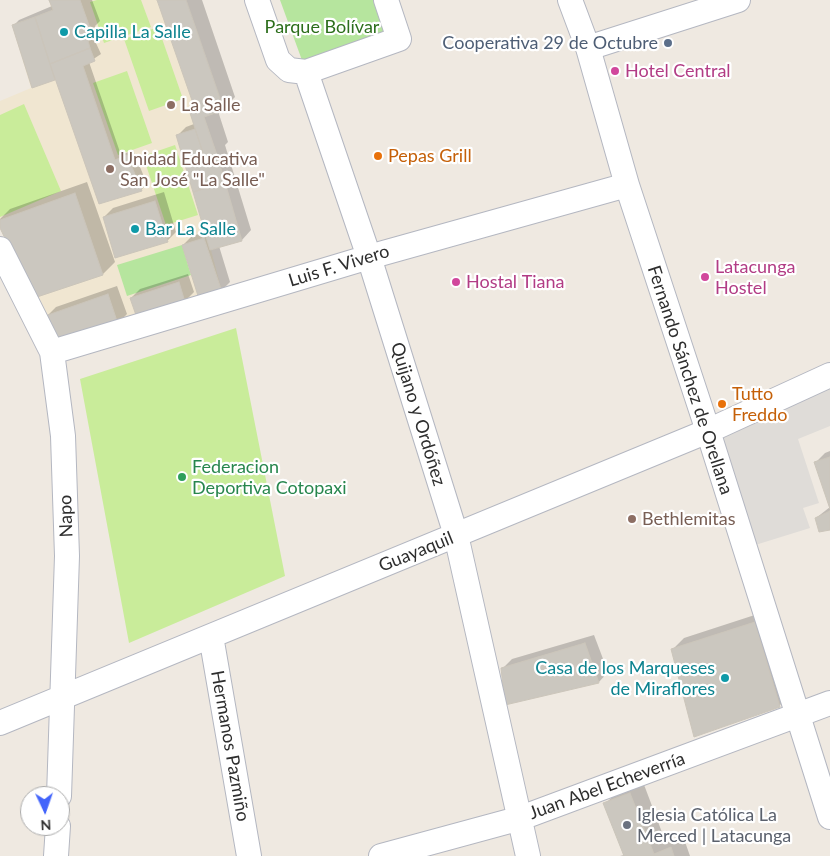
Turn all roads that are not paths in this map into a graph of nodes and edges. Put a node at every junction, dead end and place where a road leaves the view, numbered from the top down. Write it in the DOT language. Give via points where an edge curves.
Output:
graph roads {
  1 [pos="257,0"];
  2 [pos="386,0"];
  3 [pos="570,0"];
  4 [pos="738,0"];
  5 [pos="588,48"];
  6 [pos="306,72"];
  7 [pos="626,185"];
  8 [pos="0,249"];
  9 [pos="369,257"];
  10 [pos="52,352"];
  11 [pos="830,375"];
  12 [pos="708,431"];
  13 [pos="456,535"];
  14 [pos="211,636"];
  15 [pos="63,697"];
  16 [pos="830,703"];
  17 [pos="798,715"];
  18 [pos="0,723"];
  19 [pos="59,786"];
  20 [pos="830,816"];
  21 [pos="521,818"];
  22 [pos="57,836"];
  23 [pos="56,856"];
  24 [pos="248,856"];
  25 [pos="381,856"];
  26 [pos="528,856"];
  1 -- 6 [label="street" via="278,60 290,70"];
  2 -- 6 [label="street" via="399,39"];
  3 -- 5 [label="street, Fernando Sánchez de Orellana"];
  4 -- 5 [label="street"];
  5 -- 7 [label="street, Fernando Sánchez de Orellana"];
  6 -- 9 [label="street, Quijano y Ordóñez"];
  7 -- 9 [label="street, Luis F. Vivero"];
  7 -- 12 [label="street, Fernando Sánchez de Orellana"];
  8 -- 10 [label="street, Napo"];
  9 -- 10 [label="street, Luis F. Vivero" via="260,296"];
  9 -- 13 [label="street, Quijano y Ordóñez"];
  10 -- 15 [label="street, Napo" via="63,436 67,540"];
  11 -- 12 [label="street, Guayaquil"];
  12 -- 13 [label="street, Guayaquil"];
  12 -- 17 [label="street, Fernando Sánchez de Orellana"];
  13 -- 14 [label="street, Guayaquil"];
  13 -- 21 [label="street, Quijano y Ordóñez"];
  14 -- 15 [label="street, Guayaquil"];
  14 -- 24 [label="street, Hermanos Pazmiño"];
  15 -- 18 [label="street, Guayaquil"];
  15 -- 19 [label="street, Napo"];
  16 -- 17 [label="street, Juan Abel Echeverría"];
  17 -- 20 [label="street, Fernando Sánchez de Orellana"];
  17 -- 21 [label="street, Juan Abel Echeverría"];
  21 -- 25 [label="street, Juan Abel Echeverría"];
  21 -- 26 [label="street, Quijano y Ordóñez"];
  22 -- 23 [label="street"];
}
